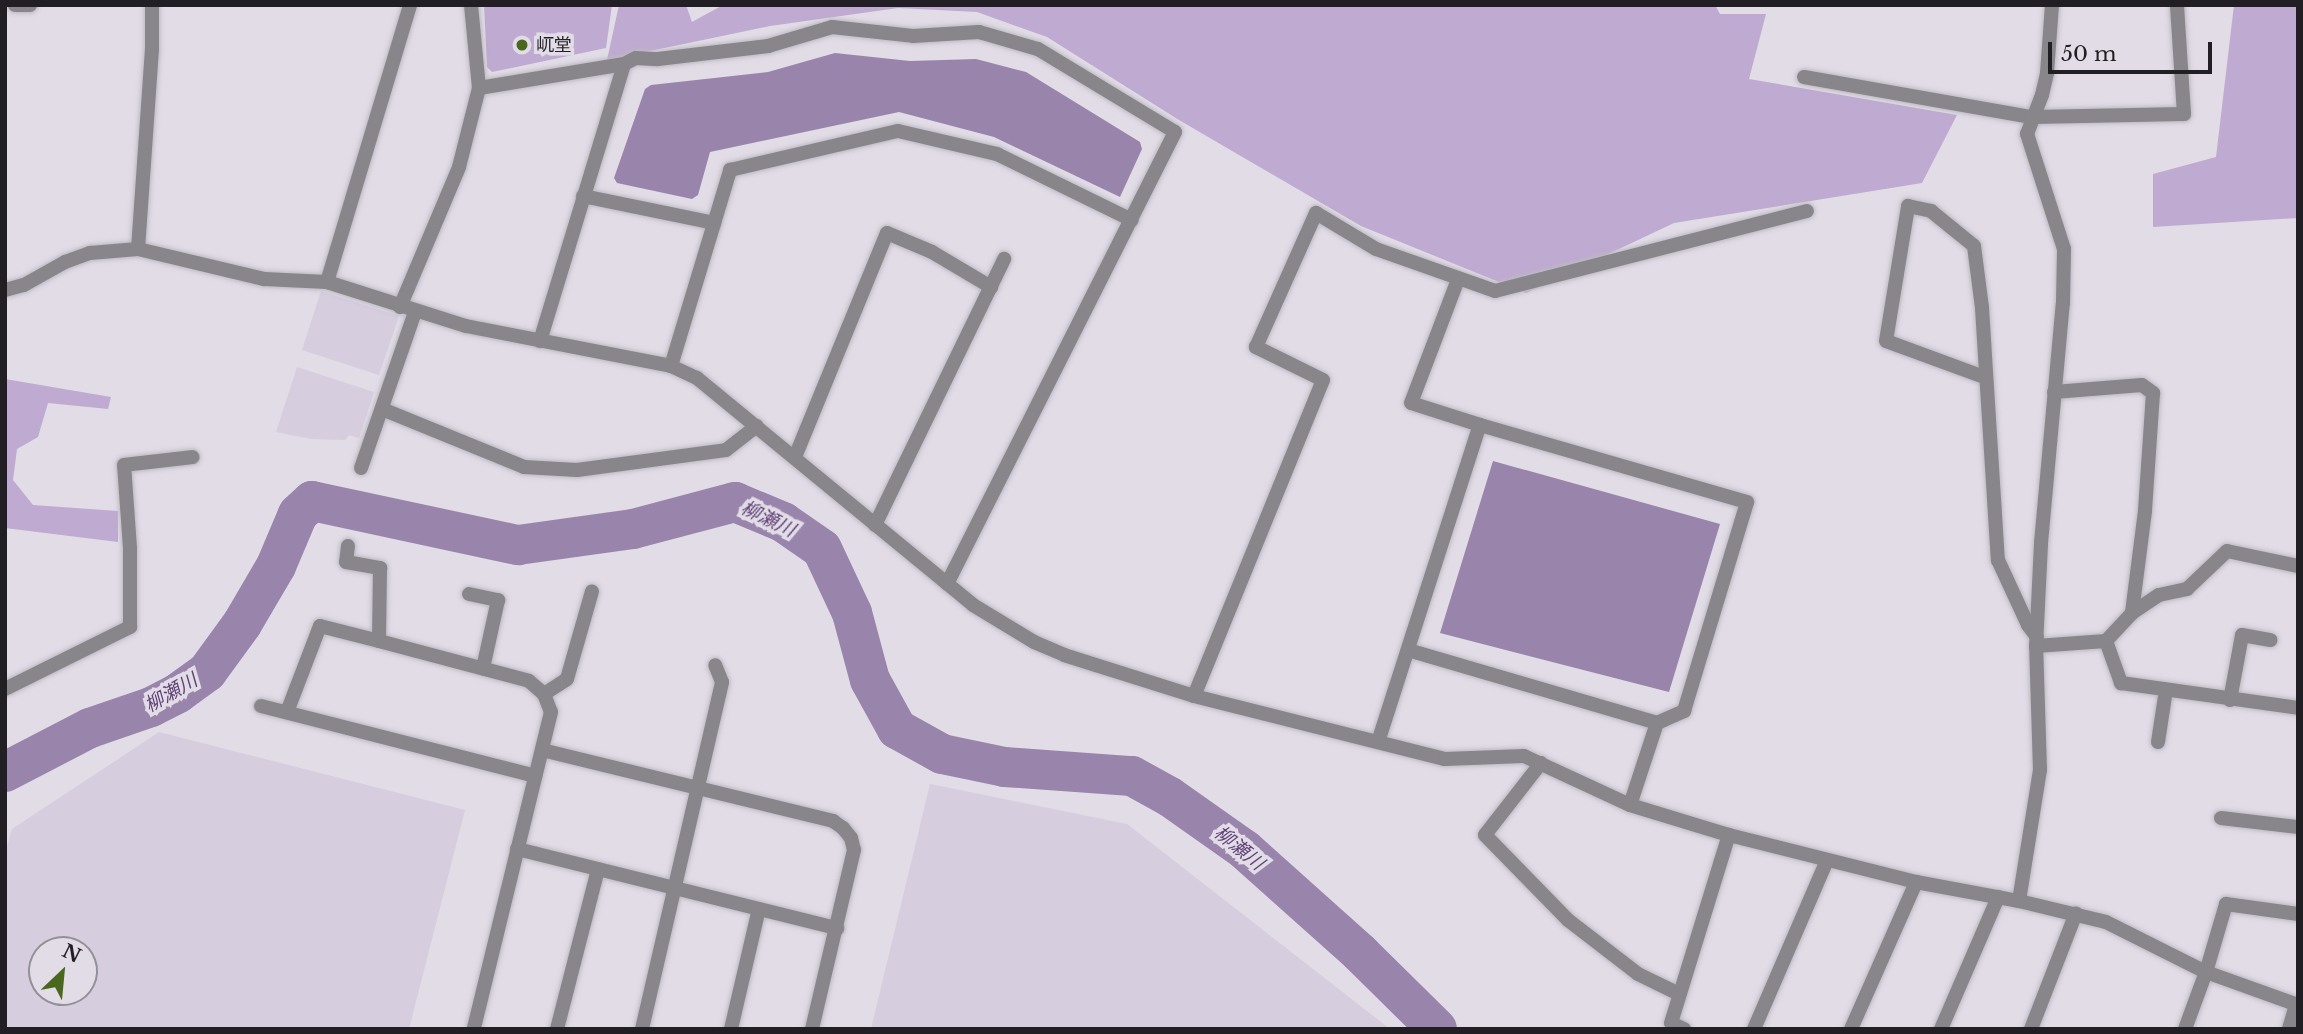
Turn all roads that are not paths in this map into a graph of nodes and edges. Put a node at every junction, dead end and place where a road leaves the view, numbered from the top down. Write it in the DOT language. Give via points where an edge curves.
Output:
graph roads {
  1 [pos="15,5"];
  2 [pos="30,5"];
  3 [pos="152,5"];
  4 [pos="410,5"];
  5 [pos="2052,5"];
  6 [pos="2177,5"];
  7 [pos="466,6"];
  8 [pos="624,64"];
  9 [pos="1804,77"];
  10 [pos="479,88"];
  11 [pos="2032,117"];
  12 [pos="583,196"];
  13 [pos="1807,211"];
  14 [pos="1132,220"];
  15 [pos="714,223"];
  16 [pos="138,249"];
  17 [pos="1004,259"];
  18 [pos="1458,279"];
  19 [pos="327,282"];
  20 [pos="991,287"];
  21 [pos="5,290"];
  22 [pos="400,307"];
  23 [pos="415,312"];
  24 [pos="540,341"];
  25 [pos="671,366"];
  26 [pos="1984,377"];
  27 [pos="2054,392"];
  28 [pos="382,409"];
  29 [pos="1480,425"];
  30 [pos="757,426"];
  31 [pos="193,457"];
  32 [pos="795,457"];
  33 [pos="361,468"];
  34 [pos="875,526"];
  35 [pos="348,546"];
  36 [pos="2298,566"];
  37 [pos="947,584"];
  38 [pos="593,591"];
  39 [pos="470,594"];
  40 [pos="2132,612"];
  41 [pos="2271,640"];
  42 [pos="379,641"];
  43 [pos="2037,641"];
  44 [pos="2106,641"];
  45 [pos="1408,650"];
  46 [pos="715,665"];
  47 [pos="482,668"];
  48 [pos="5,689"];
  49 [pos="2166,690"];
  50 [pos="544,694"];
  51 [pos="1194,696"];
  52 [pos="2230,700"];
  53 [pos="261,706"];
  54 [pos="2298,708"];
  55 [pos="287,712"];
  56 [pos="1657,723"];
  57 [pos="2158,742"];
  58 [pos="1378,743"];
  59 [pos="542,750"];
  60 [pos="1541,763"];
  61 [pos="535,776"];
  62 [pos="699,789"];
  63 [pos="1630,804"];
  64 [pos="2221,818"];
  65 [pos="2298,827"];
  66 [pos="1729,835"];
  67 [pos="517,849"];
  68 [pos="1827,860"];
  69 [pos="598,869"];
  70 [pos="1916,882"];
  71 [pos="677,889"];
  72 [pos="1998,897"];
  73 [pos="2019,901"];
  74 [pos="759,909"];
  75 [pos="2076,914"];
  76 [pos="2298,914"];
  77 [pos="837,928"];
  78 [pos="2206,972"];
  79 [pos="1679,994"];
  80 [pos="2297,1005"];
  81 [pos="474,1029"];
  82 [pos="557,1029"];
  83 [pos="642,1029"];
  84 [pos="731,1029"];
  85 [pos="812,1029"];
  86 [pos="1684,1029"];
  87 [pos="1754,1029"];
  88 [pos="1851,1029"];
  89 [pos="1941,1029"];
  90 [pos="2031,1029"];
  91 [pos="2185,1029"];
  92 [pos="2289,1029"];
  1 -- 2 [label="street"];
  3 -- 16 [label="street"];
  4 -- 19 [label="street"];
  5 -- 11 [label="street" via="2047,72"];
  6 -- 11 [label="street" via="2184,114"];
  7 -- 10 [label="street"];
  8 -- 10 [label="street"];
  8 -- 12 [label="street"];
  8 -- 14 [label="street" via="636,58 768,46 832,27 913,36 979,32 1038,49 1175,131"];
  9 -- 11 [label="street"];
  10 -- 22 [label="street" via="459,167"];
  11 -- 27 [label="street" via="2027,134 2064,249"];
  12 -- 15 [label="street"];
  12 -- 24 [label="street"];
  13 -- 18 [label="street" via="1496,291"];
  14 -- 15 [label="street" via="997,154 898,131 730,170"];
  14 -- 37 [label="street"];
  15 -- 25 [label="street"];
  16 -- 19 [label="street" via="264,279"];
  16 -- 21 [label="street" via="90,253"];
  17 -- 20 [label="street"];
  18 -- 29 [label="street" via="1411,403"];
  18 -- 51 [label="street" via="1376,249 1316,212 1256,347 1323,380"];
  19 -- 22 [label="street"];
  20 -- 32 [label="street" via="932,252 887,233"];
  20 -- 34 [label="street"];
  22 -- 23 [label="street"];
  23 -- 24 [label="street"];
  23 -- 28 [label="street"];
  24 -- 25 [label="street"];
  25 -- 30 [label="street" via="697,378"];
  26 -- 26 [label="street" via="1974,246 1931,211 1908,206 1886,341"];
  26 -- 43 [label="street" via="1998,560"];
  27 -- 40 [label="street" via="2142,385 2153,393"];
  27 -- 43 [label="street"];
  28 -- 30 [label="street" via="524,467 577,470 726,450"];
  28 -- 33 [label="street"];
  29 -- 45 [label="street"];
  29 -- 56 [label="street" via="1747,502 1684,711"];
  30 -- 32 [label="street"];
  31 -- 48 [label="street" via="124,465 130,627"];
  32 -- 34 [label="street"];
  34 -- 37 [label="street"];
  35 -- 42 [label="street" via="346,562 380,568"];
  36 -- 40 [label="street" via="2227,551 2187,589 2159,595"];
  37 -- 51 [label="street" via="1034,642"];
  38 -- 50 [label="street" via="567,679"];
  39 -- 47 [label="street" via="498,600"];
  40 -- 44 [label="street"];
  41 -- 52 [label="street" via="2242,635"];
  42 -- 47 [label="street"];
  42 -- 55 [label="street" via="320,626"];
  43 -- 44 [label="street"];
  43 -- 73 [label="street" via="2040,770"];
  44 -- 49 [label="street" via="2121,683"];
  45 -- 56 [label="street"];
  45 -- 58 [label="street"];
  46 -- 62 [label="street" via="722,682"];
  47 -- 50 [label="street" via="529,681"];
  49 -- 52 [label="street"];
  49 -- 57 [label="street"];
  50 -- 59 [label="street" via="551,712"];
  51 -- 58 [label="street"];
  52 -- 54 [label="street"];
  53 -- 55 [label="street"];
  55 -- 61 [label="street"];
  56 -- 63 [label="street"];
  58 -- 60 [label="street" via="1445,759 1524,757"];
  59 -- 61 [label="street"];
  59 -- 62 [label="street"];
  60 -- 63 [label="street"];
  60 -- 79 [label="street" via="1485,835 1568,920 1638,974"];
  61 -- 67 [label="street"];
  62 -- 71 [label="street"];
  62 -- 77 [label="street" via="834,821 843,828 854,850"];
  63 -- 66 [label="street"];
  64 -- 65 [label="street"];
  66 -- 68 [label="street"];
  66 -- 79 [label="street"];
  67 -- 69 [label="street"];
  67 -- 81 [label="street"];
  68 -- 70 [label="street"];
  68 -- 87 [label="street"];
  69 -- 71 [label="street"];
  69 -- 82 [label="street"];
  70 -- 72 [label="street"];
  70 -- 88 [label="street"];
  71 -- 74 [label="street"];
  71 -- 83 [label="street"];
  72 -- 73 [label="street"];
  72 -- 89 [label="street"];
  73 -- 75 [label="street"];
  74 -- 77 [label="street"];
  74 -- 84 [label="street"];
  75 -- 78 [label="street" via="2106,922"];
  75 -- 90 [label="street"];
  76 -- 78 [label="street" via="2226,904"];
  77 -- 85 [label="street"];
  78 -- 80 [label="street"];
  78 -- 91 [label="street"];
  79 -- 86 [label="street" via="1671,1023"];
  80 -- 92 [label="street"];
}
